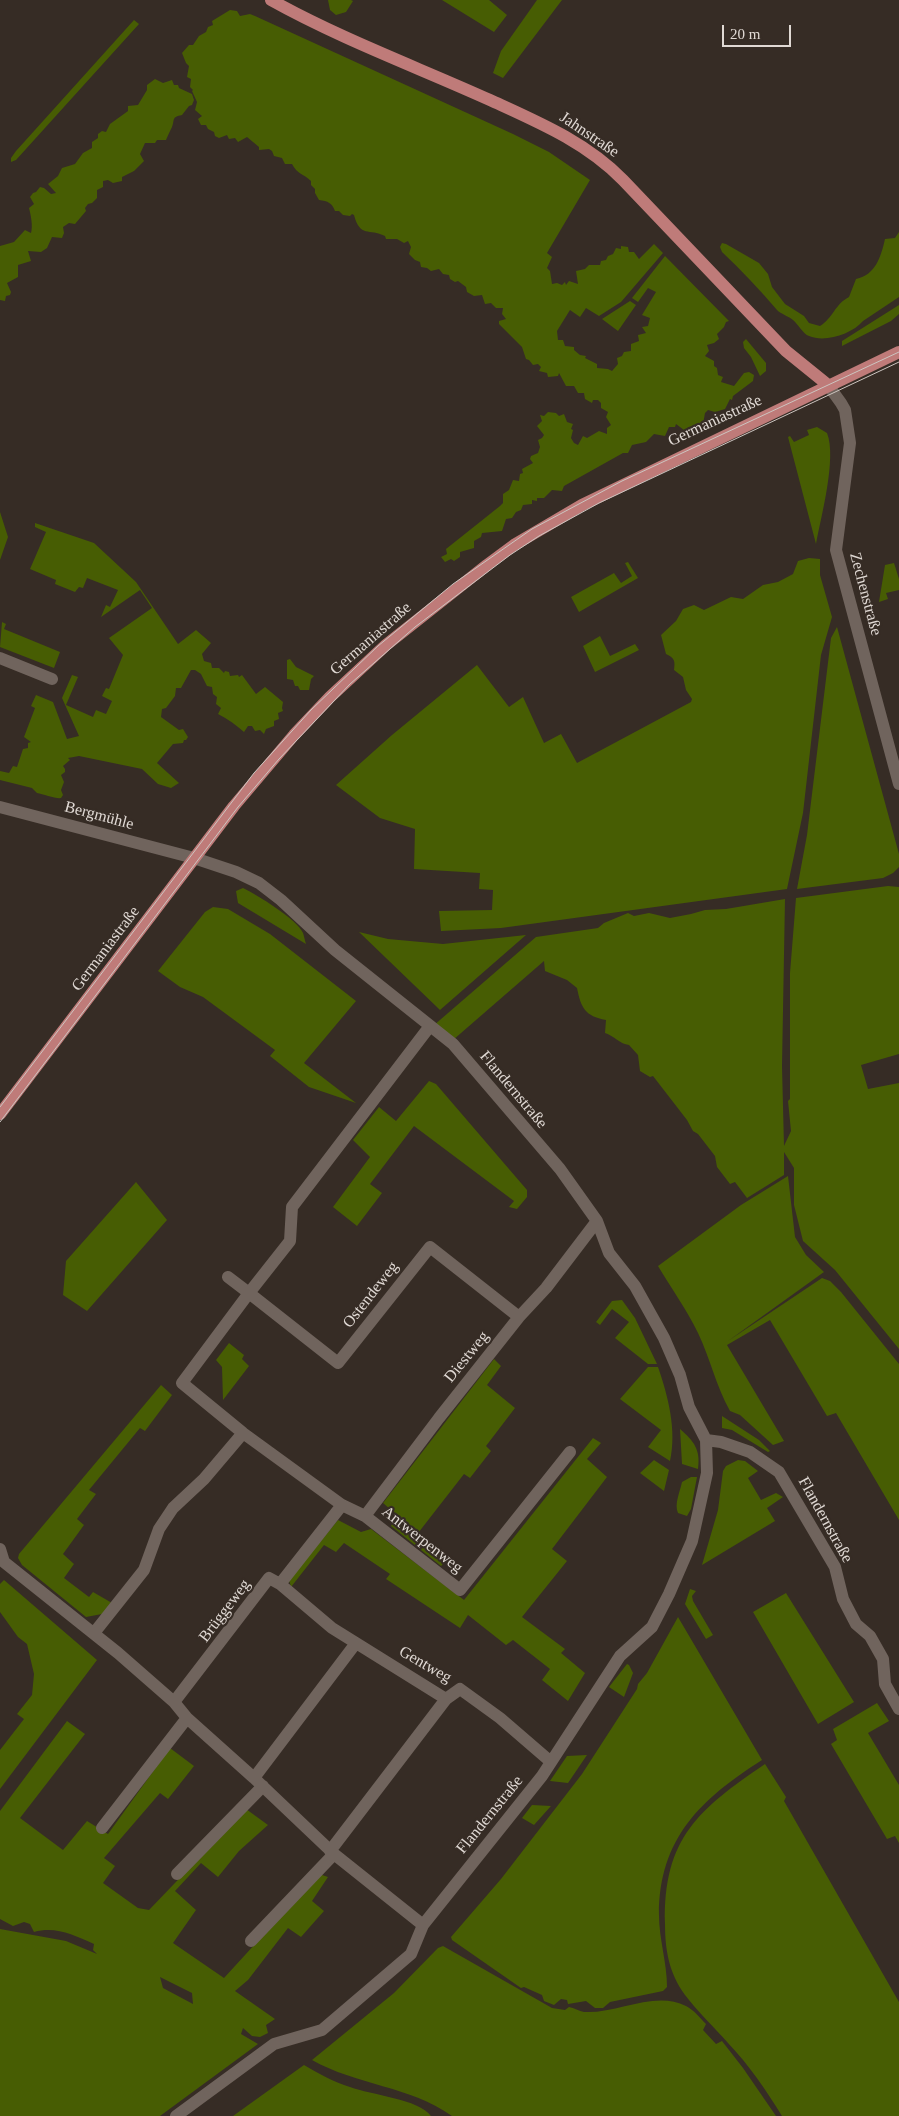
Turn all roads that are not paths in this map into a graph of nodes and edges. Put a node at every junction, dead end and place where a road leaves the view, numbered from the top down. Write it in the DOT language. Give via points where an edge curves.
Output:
graph roads {
  1 [pos="271,0"];
  2 [pos="899,352"];
  3 [pos="828,385"];
  4 [pos="0,658"];
  5 [pos="52,679"];
  6 [pos="899,784"];
  7 [pos="0,807"];
  8 [pos="192,858"];
  9 [pos="430,1026"];
  10 [pos="0,1114"];
  11 [pos="597,1220"];
  12 [pos="228,1277"];
  13 [pos="249,1294"];
  14 [pos="519,1317"];
  15 [pos="242,1433"];
  16 [pos="706,1440"];
  17 [pos="570,1452"];
  18 [pos="342,1506"];
  19 [pos="365,1516"];
  20 [pos="0,1549"];
  21 [pos="280,1584"];
  22 [pos="94,1633"];
  23 [pos="356,1643"];
  24 [pos="446,1699"];
  25 [pos="174,1702"];
  26 [pos="899,1710"];
  27 [pos="187,1718"];
  28 [pos="551,1762"];
  29 [pos="259,1782"];
  30 [pos="102,1828"];
  31 [pos="332,1853"];
  32 [pos="177,1874"];
  33 [pos="423,1924"];
  34 [pos="252,1940"];
  35 [pos="176,2116"];
  1 -- 3 [label="main road, Jahnstraße" via="548,127 594,155 623,180 786,350"];
  2 -- 3 [label="main road, Germaniastraße"];
  3 -- 6 [label="street, Zechenstraße" via="845,410 850,443 836,550"];
  3 -- 8 [label="main road, Germaniastraße" via="582,505 514,545 462,583 382,648 319,708 258,776"];
  4 -- 5 [label="street"];
  7 -- 8 [label="street, Bergmühle"];
  8 -- 9 [label="street, Flandernstraße" via="259,883 335,950"];
  8 -- 10 [label="main road, Germaniastraße"];
  9 -- 11 [label="street, Flandernstraße" via="468,1061 560,1169"];
  9 -- 13 [label="street" via="292,1207 290,1241"];
  11 -- 14 [label="street, Diestweg" via="546,1288"];
  11 -- 16 [label="street, Flandernstraße" via="609,1253 634,1286 664,1338 689,1407"];
  12 -- 13 [label="street, Ostendeweg"];
  13 -- 14 [label="street, Ostendeweg" via="338,1363 430,1247"];
  13 -- 15 [label="street, Antwerpenweg" via="182,1383"];
  14 -- 19 [label="street, Diestweg"];
  15 -- 18 [label="street, Antwerpenweg"];
  15 -- 22 [label="street" via="204,1480 173,1508 159,1529 144,1570"];
  16 -- 26 [label="street, Flandernstraße" via="750,1452 779,1472 835,1567 843,1600 856,1624 870,1636 883,1659 885,1684"];
  16 -- 28 [label="street, Flandernstraße" via="707,1473 692,1541 669,1594 652,1627 620,1656"];
  17 -- 19 [label="street, Antwerpenweg" via="460,1590"];
  18 -- 19 [label="street, Antwerpenweg"];
  18 -- 21 [label="street"];
  20 -- 22 [label="street" via="4,1562"];
  21 -- 23 [label="street, Gentweg" via="332,1628"];
  21 -- 25 [label="street, Brüggeweg" via="269,1578"];
  22 -- 25 [label="street"];
  23 -- 24 [label="street, Gentweg"];
  23 -- 29 [label="street"];
  24 -- 28 [label="street, Gentweg" via="460,1689"];
  24 -- 31 [label="street"];
  25 -- 27 [label="street"];
  27 -- 29 [label="street"];
  27 -- 30 [label="street"];
  28 -- 33 [label="street, Flandernstraße"];
  29 -- 31 [label="street"];
  29 -- 32 [label="street"];
  31 -- 33 [label="street"];
  31 -- 34 [label="street"];
  33 -- 35 [label="street, Flandernstraße" via="410,1954 322,2030 274,2044"];
}
